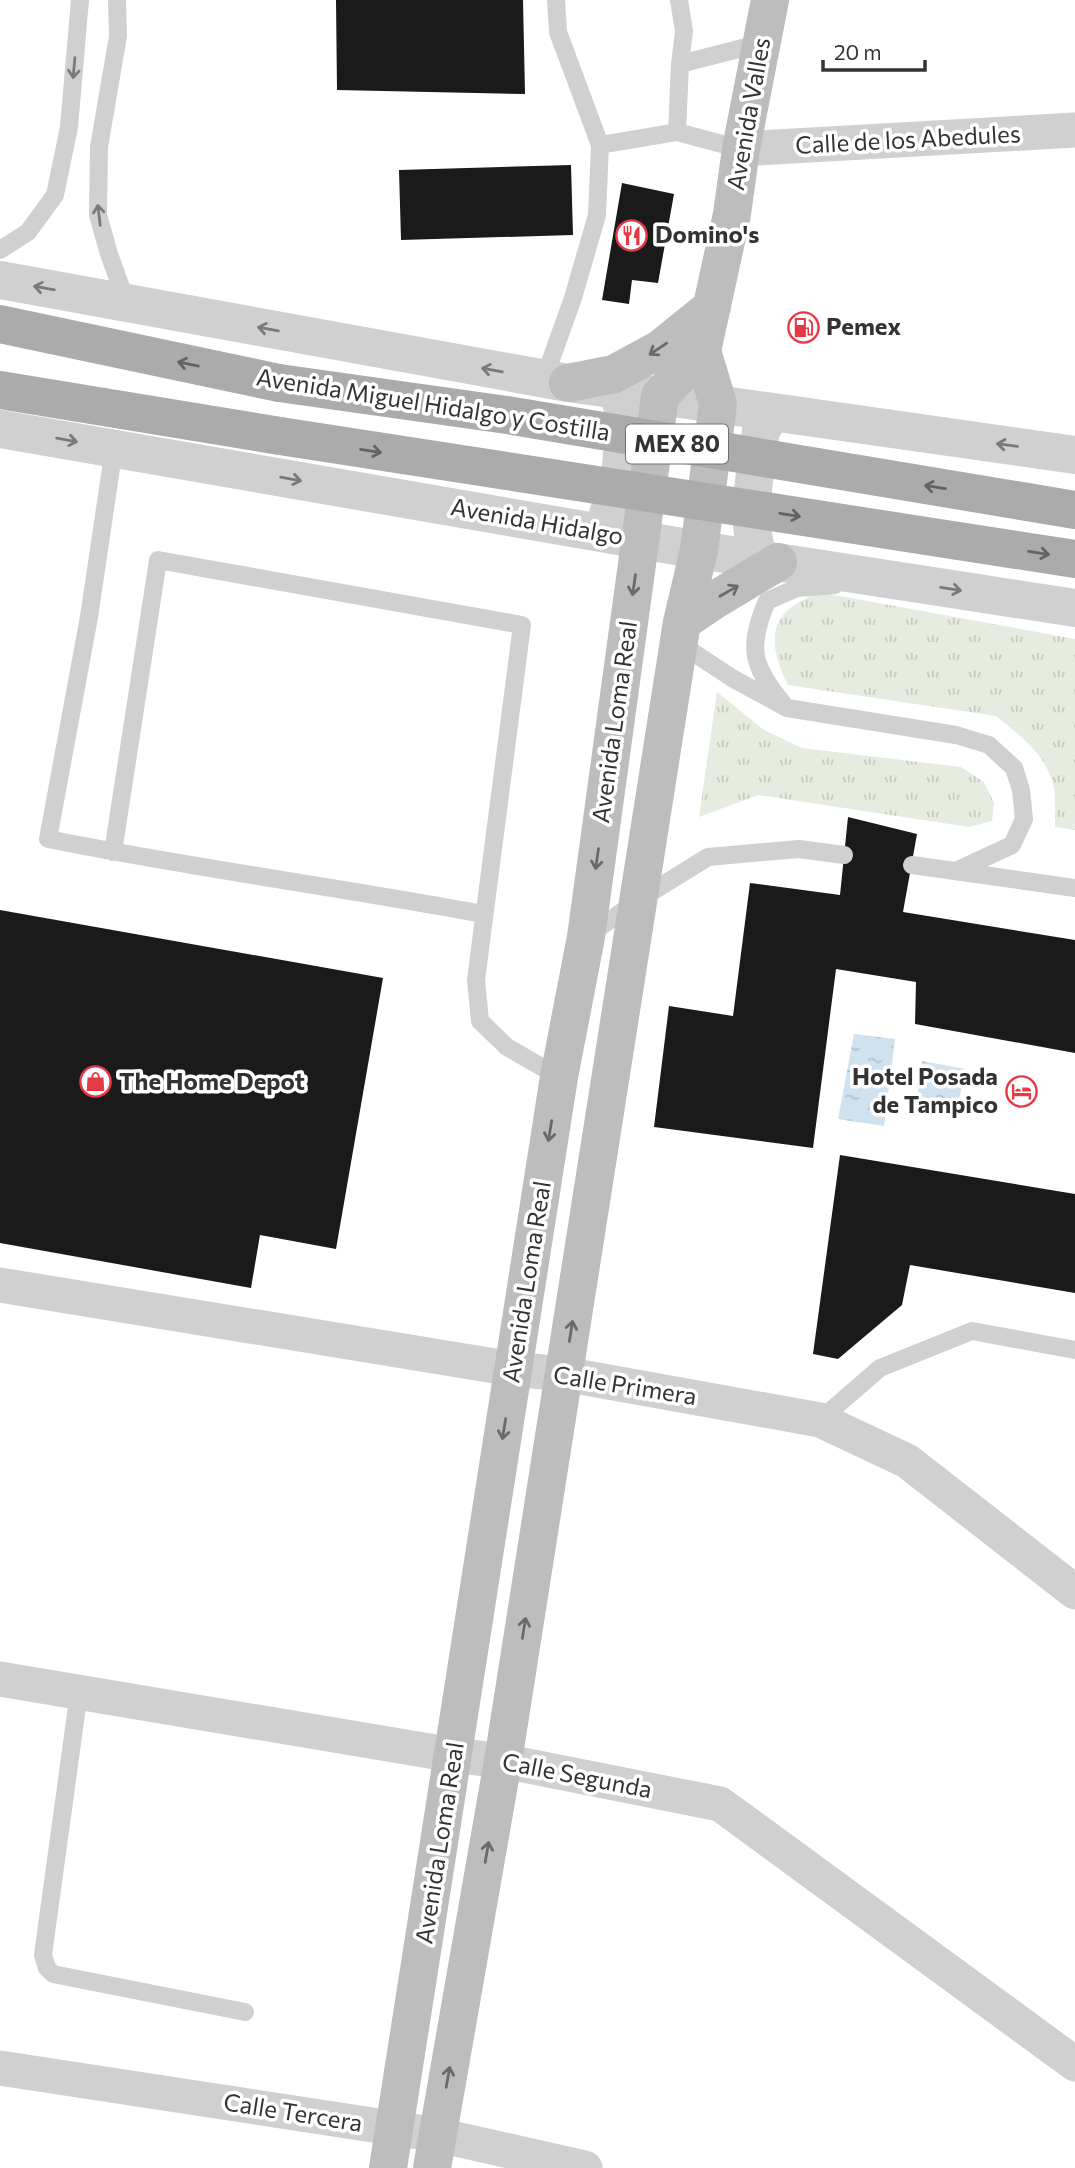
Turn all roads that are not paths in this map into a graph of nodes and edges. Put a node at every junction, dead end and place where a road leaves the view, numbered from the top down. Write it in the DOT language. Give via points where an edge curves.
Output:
graph roads {
  1 [pos="80,0"];
  2 [pos="117,0"];
  3 [pos="556,0"];
  4 [pos="679,0"];
  5 [pos="770,0"];
  6 [pos="762,43"];
  7 [pos="680,64"];
  8 [pos="1075,130"];
  9 [pos="677,132"];
  10 [pos="600,145"];
  11 [pos="741,149"];
  12 [pos="0,250"];
  13 [pos="0,280"];
  14 [pos="127,304"];
  15 [pos="712,307"];
  16 [pos="0,324"];
  17 [pos="702,351"];
  18 [pos="556,381"];
  19 [pos="0,390"];
  20 [pos="614,390"];
  21 [pos="660,396"];
  22 [pos="718,404"];
  23 [pos="775,411"];
  24 [pos="0,429"];
  25 [pos="114,449"];
  26 [pos="1075,455"];
  27 [pos="1075,510"];
  28 [pos="593,532"];
  29 [pos="640,540"];
  30 [pos="699,550"];
  31 [pos="1075,559"];
  32 [pos="769,561"];
  33 [pos="896,580"];
  34 [pos="1075,608"];
  35 [pos="681,633"];
  36 [pos="787,708"];
  37 [pos="113,852"];
  38 [pos="844,856"];
  39 [pos="912,865"];
  40 [pos="956,871"];
  41 [pos="1075,888"];
  42 [pos="637,901"];
  43 [pos="483,915"];
  44 [pos="586,937"];
  45 [pos="559,1077"];
  46 [pos="0,1285"];
  47 [pos="1075,1350"];
  48 [pos="513,1369"];
  49 [pos="564,1374"];
  50 [pos="820,1420"];
  51 [pos="1075,1592"];
  52 [pos="0,1679"];
  53 [pos="79,1692"];
  54 [pos="453,1755"];
  55 [pos="503,1761"];
  56 [pos="245,2012"];
  57 [pos="1075,2064"];
  58 [pos="0,2068"];
  59 [pos="395,2128"];
  60 [pos="435,2152"];
  61 [pos="388,2168"];
  62 [pos="584,2168"];
  1 -- 12 [label="lane, one-way" via="69,127 55,195 28,232"];
  14 -- 2 [label="lane, one-way" via="97,215 99,147 118,36"];
  3 -- 10 [label="lane" via="558,32"];
  4 -- 7 [label="lane" via="684,31"];
  5 -- 6 [label="main road, Avenida Valles"];
  6 -- 7 [label="lane"];
  6 -- 11 [label="main road, Avenida Valles"];
  7 -- 9 [label="lane"];
  8 -- 11 [label="street, Calle de los Abedules"];
  9 -- 10 [label="lane"];
  9 -- 11 [label="lane"];
  10 -- 18 [label="lane" via="597,215"];
  11 -- 15 [label="main road, Avenida Valles"];
  14 -- 13 [label="street, one-way"];
  18 -- 14 [label="street, one-way"];
  15 -- 17 [label="main road, Avenida Valles"];
  15 -- 18 [label="main road, one-way" via="660,349 614,374"];
  27 -- 16 [label="main road, Avenida Miguel Hidalgo y Costilla / MEX 80, one-way, bridge" via="508,415 279,383"];
  17 -- 21 [label="main road"];
  17 -- 22 [label="main road, Avenida Valles"];
  18 -- 20 [label="street"];
  19 -- 31 [label="main road, MEX 80, one-way, bridge"];
  20 -- 21 [label="street"];
  20 -- 28 [label="street" via="625,411 621,468 607,518"];
  21 -- 22 [label="street"];
  21 -- 29 [label="main road, Avenida Loma Real"];
  22 -- 23 [label="street"];
  22 -- 30 [label="main road, Avenida Loma Real"];
  26 -- 23 [label="street, one-way"];
  23 -- 32 [label="street" via="761,430 754,485 752,541"];
  24 -- 25 [label="street, Avenida Hidalgo, one-way"];
  25 -- 28 [label="street, Avenida Hidalgo, one-way"];
  25 -- 37 [label="lane" via="48,839"];
  28 -- 29 [label="street, Avenida Hidalgo"];
  29 -- 30 [label="street, Avenida Hidalgo"];
  29 -- 44 [label="main road, Avenida Loma Real, one-way"];
  30 -- 32 [label="street, Avenida Hidalgo"];
  30 -- 35 [label="main road, Avenida Loma Real"];
  32 -- 33 [label="street, Avenida Hidalgo"];
  35 -- 32 [label="main road, one-way" via="713,601"];
  33 -- 34 [label="street, Avenida Hidalgo, one-way"];
  33 -- 36 [label="lane" via="797,588 767,601 757,625 755,656 764,681"];
  35 -- 36 [label="lane" via="732,678"];
  35 -- 42 [label="main road, Avenida Loma Real"];
  36 -- 40 [label="lane" via="956,734 989,745 1014,768 1024,819 1012,845"];
  37 -- 43 [label="lane"];
  37 -- 43 [label="lane" via="158,560 522,625"];
  38 -- 42 [label="lane" via="799,849 708,857"];
  39 -- 40 [label="lane"];
  40 -- 41 [label="lane"];
  42 -- 44 [label="lane"];
  49 -- 42 [label="main road, Avenida Loma Real, one-way"];
  43 -- 45 [label="lane" via="476,980 480,1021 507,1047"];
  44 -- 45 [label="main road, Avenida Loma Real"];
  45 -- 48 [label="main road, Avenida Loma Real, one-way"];
  46 -- 48 [label="street, Calle Primera"];
  47 -- 50 [label="lane" via="972,1331 880,1368"];
  48 -- 49 [label="street, Calle Primera"];
  48 -- 54 [label="main road, Avenida Loma Real, one-way"];
  49 -- 50 [label="street, Calle Primera"];
  55 -- 49 [label="main road, Avenida Loma Real, one-way"];
  50 -- 51 [label="street, Calle Primera" via="907,1461"];
  52 -- 53 [label="street, Calle Segunda"];
  53 -- 54 [label="street, Calle Segunda"];
  53 -- 56 [label="lane" via="43,1955 47,1968 53,1974"];
  54 -- 55 [label="street, Calle Segunda"];
  54 -- 59 [label="main road, Avenida Loma Real"];
  55 -- 57 [label="street, Calle Segunda" via="720,1804"];
  60 -- 55 [label="main road, Avenida Loma Real, one-way"];
  58 -- 59 [label="street, Calle Tercera"];
  59 -- 60 [label="street, Calle Tercera"];
  59 -- 61 [label="main road, Avenida Loma Real"];
  60 -- 62 [label="street, Calle Tercera"];
}
